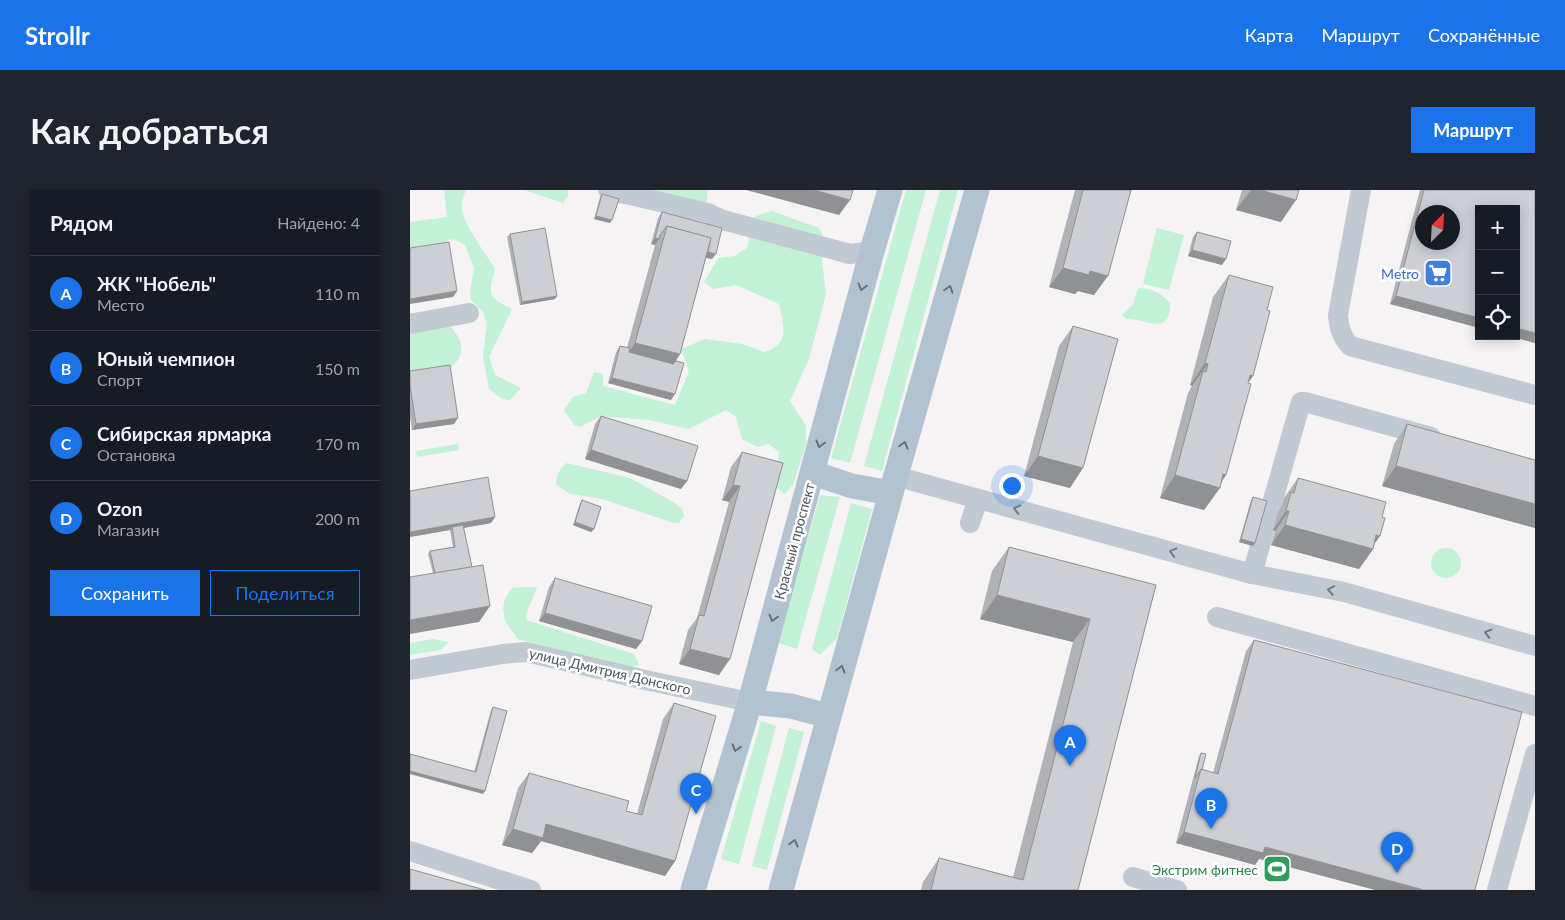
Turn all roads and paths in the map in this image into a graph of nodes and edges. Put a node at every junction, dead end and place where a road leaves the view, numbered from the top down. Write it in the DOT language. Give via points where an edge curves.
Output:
graph roads {
  1 [pos="608,190"];
  2 [pos="890,190"];
  3 [pos="977,190"];
  4 [pos="1361,190"];
  5 [pos="872,251"];
  6 [pos="469,313"];
  7 [pos="410,324"];
  8 [pos="1535,396"];
  9 [pos="1451,443"];
  10 [pos="813,472"];
  11 [pos="893,484"];
  12 [pos="978,499"];
  13 [pos="970,523"];
  14 [pos="1252,574"];
  15 [pos="1217,617"];
  16 [pos="1535,646"];
  17 [pos="410,670"];
  18 [pos="750,702"];
  19 [pos="1535,706"];
  20 [pos="828,716"];
  21 [pos="1535,754"];
  22 [pos="410,851"];
  23 [pos="1133,877"];
  24 [pos="531,890"];
  25 [pos="693,890"];
  26 [pos="781,890"];
  27 [pos="1177,890"];
  28 [pos="1496,890"];
  1 -- 5 [label="street" via="708,213 723,220 850,254"];
  2 -- 5 [label="main road, Красный проспект"];
  11 -- 3 [label="main road, one-way"];
  4 -- 8 [label="street" via="1338,314 1343,338 1350,346"];
  5 -- 10 [label="main road, Красный проспект, one-way"];
  6 -- 7 [label="street"];
  9 -- 14 [label="street" via="1302,402"];
  10 -- 11 [label="main road" via="852,486"];
  10 -- 18 [label="main road, Красный проспект, one-way"];
  11 -- 12 [label="street"];
  20 -- 11 [label="main road, one-way"];
  12 -- 13 [label="street"];
  14 -- 12 [label="street, one-way"];
  16 -- 14 [label="street, one-way" via="1344,592"];
  15 -- 19 [label="street"];
  17 -- 18 [label="street, улица Дмитрия Донского" via="526,652"];
  18 -- 20 [label="main road" via="791,706"];
  18 -- 25 [label="main road, Красный проспект, one-way"];
  26 -- 20 [label="main road, one-way"];
  21 -- 28 [label="street"];
  22 -- 24 [label="street"];
  23 -- 27 [label="street"];
}
